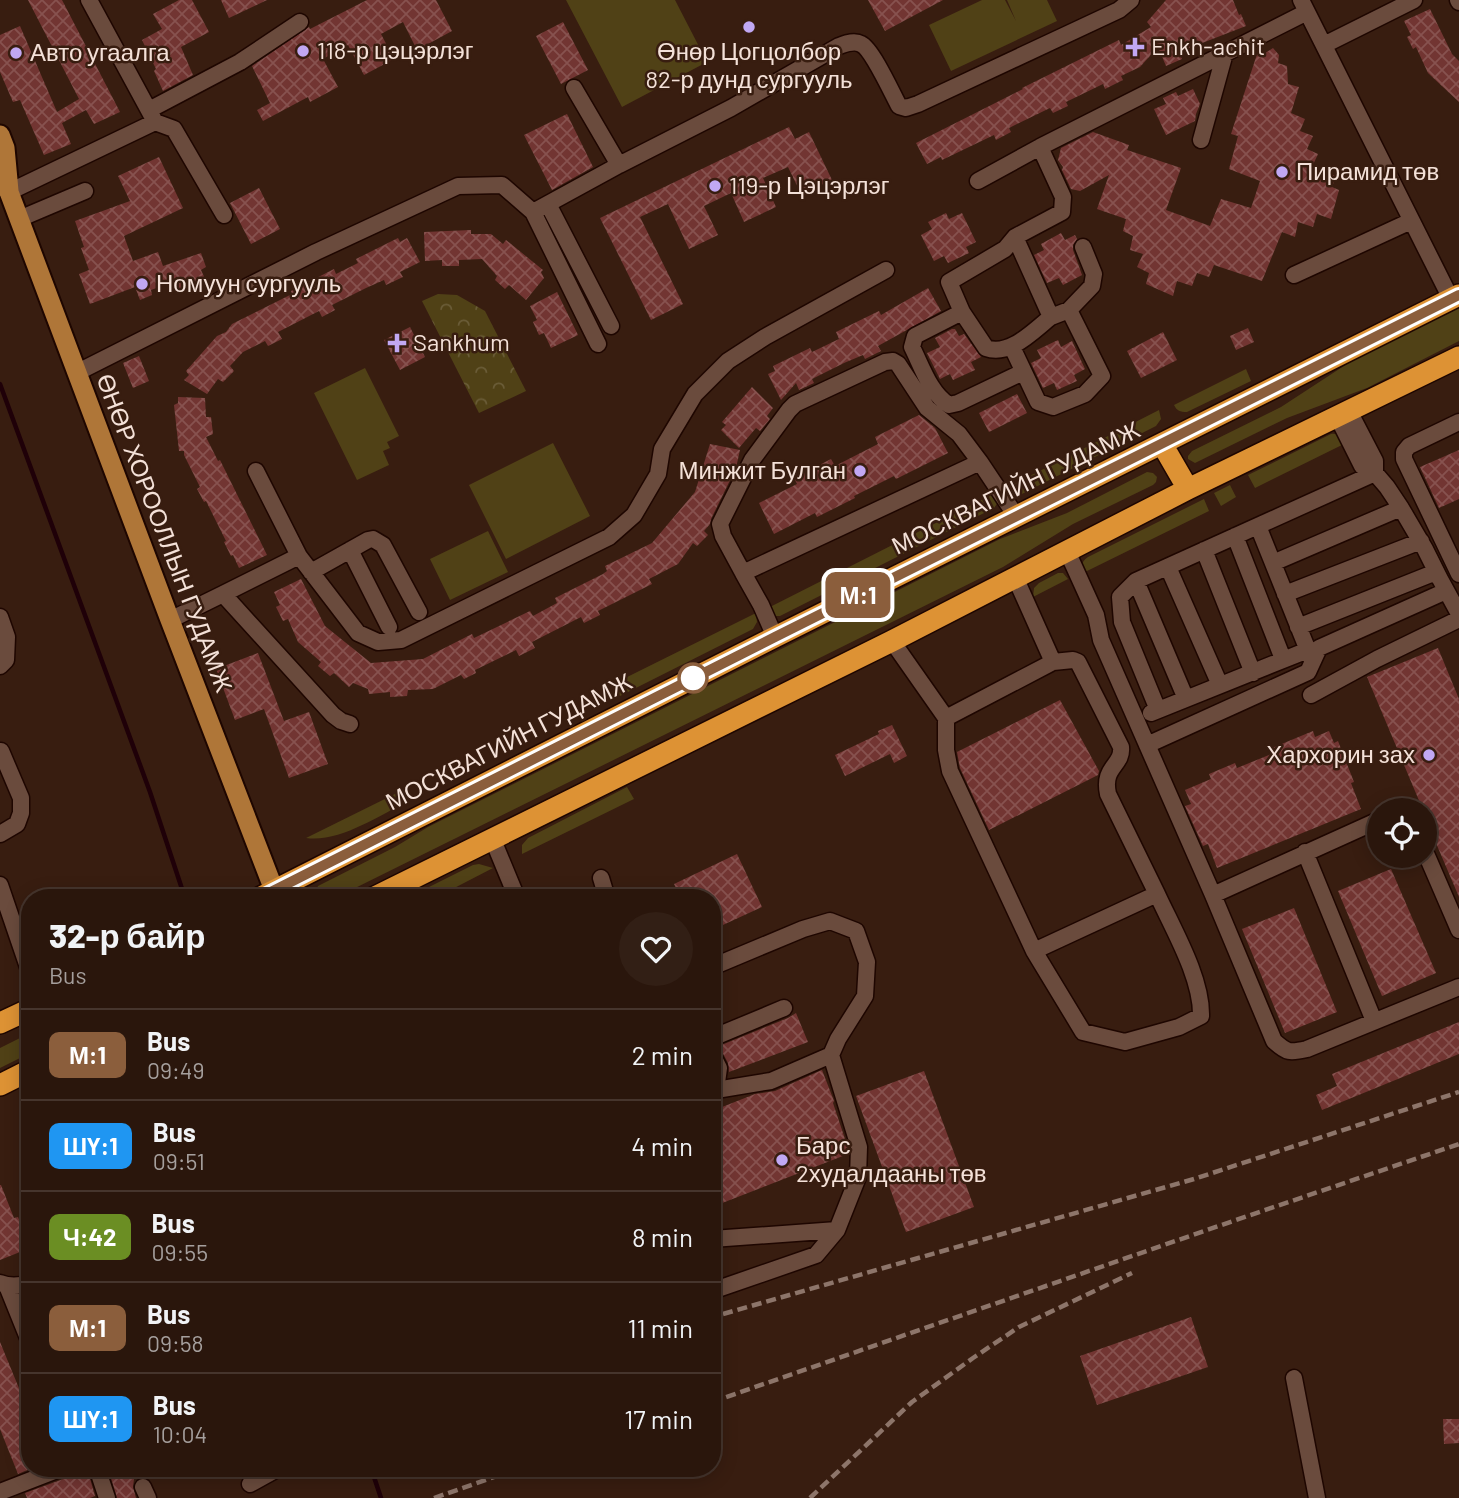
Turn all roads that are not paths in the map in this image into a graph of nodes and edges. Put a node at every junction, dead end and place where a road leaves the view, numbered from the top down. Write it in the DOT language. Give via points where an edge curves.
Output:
graph roads {
  1 [pos="89,0"];
  2 [pos="1131,0"];
  3 [pos="1414,0"];
  4 [pos="1304,6"];
  5 [pos="300,22"];
  6 [pos="1324,45"];
  7 [pos="1225,53"];
  8 [pos="574,88"];
  9 [pos="152,116"];
  10 [pos="0,135"];
  11 [pos="1202,140"];
  12 [pos="1040,147"];
  13 [pos="619,165"];
  14 [pos="978,181"];
  15 [pos="5,185"];
  16 [pos="85,191"];
  17 [pos="540,208"];
  18 [pos="224,215"];
  19 [pos="19,219"];
  20 [pos="1411,222"];
  21 [pos="1015,237"];
  22 [pos="1083,247"];
  23 [pos="886,270"];
  24 [pos="1294,275"];
  25 [pos="1455,297"];
  26 [pos="1069,310"];
  27 [pos="962,312"];
  28 [pos="1051,317"];
  29 [pos="611,326"];
  30 [pos="598,344"];
  31 [pos="1012,347"];
  32 [pos="1459,357"];
  33 [pos="78,372"];
  34 [pos="1024,372"];
  35 [pos="1343,413"];
  36 [pos="1459,422"];
  37 [pos="1162,444"];
  38 [pos="980,462"];
  39 [pos="256,471"];
  40 [pos="1375,473"];
  41 [pos="1188,489"];
  42 [pos="1401,508"];
  43 [pos="1016,516"];
  44 [pos="1258,526"];
  45 [pos="1235,536"];
  46 [pos="1421,541"];
  47 [pos="350,550"];
  48 [pos="1204,550"];
  49 [pos="1067,551"];
  50 [pos="299,556"];
  51 [pos="1272,563"];
  52 [pos="1168,566"];
  53 [pos="311,572"];
  54 [pos="1436,572"];
  55 [pos="743,573"];
  56 [pos="1459,574"];
  57 [pos="1015,577"];
  58 [pos="1136,581"];
  59 [pos="1446,591"];
  60 [pos="223,594"];
  61 [pos="1285,594"];
  62 [pos="419,611"];
  63 [pos="1459,616"];
  64 [pos="0,617"];
  65 [pos="170,620"];
  66 [pos="389,627"];
  67 [pos="1298,627"];
  68 [pos="775,637"];
  69 [pos="892,641"];
  70 [pos="1310,655"];
  71 [pos="1283,659"];
  72 [pos="1053,662"];
  73 [pos="0,666"];
  74 [pos="1253,673"];
  75 [pos="1220,685"];
  76 [pos="1311,695"];
  77 [pos="1186,699"];
  78 [pos="1158,710"];
  79 [pos="946,718"];
  80 [pos="1136,719"];
  81 [pos="350,724"];
  82 [pos="1147,746"];
  83 [pos="1,751"];
  84 [pos="1367,825"];
  85 [pos="0,834"];
  86 [pos="493,840"];
  87 [pos="1305,852"];
  88 [pos="1432,868"];
  89 [pos="601,878"];
  90 [pos="0,885"];
  91 [pos="264,889"];
  92 [pos="276,889"];
  93 [pos="392,889"];
  94 [pos="513,889"];
  95 [pos="604,889"];
  96 [pos="1157,894"];
  97 [pos="1213,895"];
  98 [pos="1459,930"];
  99 [pos="21,947"];
  100 [pos="1034,951"];
  101 [pos="721,963"];
  102 [pos="1459,987"];
  103 [pos="784,1008"];
  104 [pos="21,1013"];
  105 [pos="1374,1021"];
  106 [pos="0,1023"];
  107 [pos="721,1034"];
  108 [pos="831,1055"];
  109 [pos="21,1074"];
  110 [pos="0,1085"];
  111 [pos="721,1090"];
  112 [pos="837,1230"];
  113 [pos="721,1238"];
  114 [pos="4,1284"];
  115 [pos="721,1288"];
  116 [pos="21,1323"];
  117 [pos="1294,1378"];
  118 [pos="39,1477"];
  119 [pos="100,1477"];
  120 [pos="263,1477"];
  121 [pos="250,1484"];
  122 [pos="0,1492"];
  123 [pos="107,1498"];
  124 [pos="1317,1498"];
  1 -- 9 [label="street"];
  2 -- 13 [label="street" via="1119,10 906,108 899,106 869,50 853,42 839,46"];
  3 -- 6 [label="street"];
  4 -- 6 [label="street"];
  4 -- 7 [label="street"];
  5 -- 9 [label="street"];
  6 -- 20 [label="street"];
  7 -- 11 [label="street"];
  7 -- 12 [label="street"];
  8 -- 13 [label="street"];
  9 -- 15 [label="street"];
  9 -- 18 [label="street" via="174,129"];
  10 -- 15 [label="main road, ӨНӨР ХОРООЛЛЫН ГУДАМЖ" via="5,148"];
  12 -- 14 [label="street"];
  12 -- 21 [label="street" via="1063,197 1062,212"];
  13 -- 17 [label="street"];
  15 -- 19 [label="main road, ӨНӨР ХОРООЛЛЫН ГУДАМЖ"];
  16 -- 19 [label="street"];
  17 -- 29 [label="street"];
  17 -- 30 [label="street"];
  17 -- 33 [label="street" via="502,185 458,186"];
  19 -- 33 [label="main road, ӨНӨР ХОРООЛЛЫН ГУДАМЖ"];
  20 -- 24 [label="street"];
  20 -- 25 [label="street"];
  21 -- 27 [label="street" via="1005,249 949,282"];
  21 -- 28 [label="street"];
  22 -- 26 [label="street" via="1094,274 1092,286"];
  23 -- 53 [label="street" via="728,361 695,394 662,449 658,474 634,515 609,537 401,640 378,642 358,633"];
  25 -- 37 [label="highway, МОСКВАГИЙН ГУДАМЖ"];
  26 -- 28 [label="street"];
  26 -- 34 [label="street" via="1102,376 1085,394 1053,407 1038,402"];
  27 -- 31 [label="street" via="986,348"];
  27 -- 34 [label="street" via="912,340 942,401 958,403"];
  28 -- 31 [label="street"];
  31 -- 34 [label="street"];
  32 -- 35 [label="highway"];
  33 -- 65 [label="main road, ӨНӨР ХОРООЛЛЫН ГУДАМЖ"];
  35 -- 40 [label="street" via="1362,466"];
  35 -- 41 [label="highway"];
  36 -- 56 [label="street" via="1404,452"];
  37 -- 41 [label="highway"];
  37 -- 43 [label="highway, МОСКВАГИЙН ГУДАМЖ"];
  38 -- 43 [label="street"];
  38 -- 55 [label="street"];
  38 -- 55 [label="street" via="959,434 927,408 898,364 893,360 874,367 795,404 752,460 720,524"];
  39 -- 50 [label="street"];
  40 -- 42 [label="street"];
  40 -- 44 [label="street"];
  41 -- 49 [label="highway"];
  42 -- 46 [label="street"];
  42 -- 51 [label="street"];
  43 -- 68 [label="highway, МОСКВАГИЙН ГУДАМЖ"];
  44 -- 45 [label="street"];
  44 -- 51 [label="street"];
  45 -- 48 [label="street"];
  45 -- 71 [label="street"];
  46 -- 54 [label="street"];
  46 -- 61 [label="street"];
  47 -- 53 [label="street"];
  47 -- 62 [label="street" via="373,539 383,545"];
  47 -- 66 [label="street"];
  48 -- 52 [label="street"];
  48 -- 74 [label="street"];
  49 -- 57 [label="highway"];
  49 -- 80 [label="street"];
  50 -- 53 [label="street"];
  50 -- 60 [label="street"];
  51 -- 61 [label="street"];
  52 -- 58 [label="street"];
  52 -- 75 [label="street"];
  54 -- 59 [label="street"];
  54 -- 67 [label="street"];
  55 -- 68 [label="street"];
  57 -- 69 [label="highway"];
  57 -- 72 [label="street"];
  58 -- 77 [label="street"];
  58 -- 78 [label="street" via="1120,597 1122,622"];
  59 -- 63 [label="street"];
  59 -- 70 [label="street"];
  60 -- 65 [label="street"];
  60 -- 81 [label="street" via="333,715"];
  61 -- 67 [label="street"];
  63 -- 76 [label="street"];
  64 -- 73 [label="street" via="7,636 6,660"];
  65 -- 91 [label="main road, ӨНӨР ХОРООЛЛЫН ГУДАМЖ"];
  67 -- 70 [label="street"];
  68 -- 92 [label="highway, МОСКВАГИЙН ГУДАМЖ"];
  69 -- 79 [label="street"];
  69 -- 86 [label="highway"];
  70 -- 71 [label="street"];
  70 -- 82 [label="street" via="1308,672"];
  71 -- 74 [label="street"];
  72 -- 79 [label="street"];
  72 -- 96 [label="street" via="1077,662 1121,747 1122,754 1107,776 1108,794"];
  74 -- 75 [label="street"];
  75 -- 77 [label="street"];
  77 -- 78 [label="street"];
  78 -- 80 [label="street"];
  79 -- 100 [label="street" via="950,772"];
  80 -- 82 [label="street"];
  82 -- 97 [label="street"];
  83 -- 85 [label="street" via="21,798 21,813 17,824"];
  84 -- 87 [label="street"];
  86 -- 93 [label="highway"];
  86 -- 94 [label="street"];
  87 -- 97 [label="street"];
  87 -- 105 [label="street"];
  88 -- 98 [label="street"];
  89 -- 95 [label="street"];
  90 -- 99 [label="street"];
  96 -- 100 [label="street"];
  96 -- 100 [label="street" via="1202,1004 1201,1016 1179,1027 1125,1042 1083,1032"];
  97 -- 105 [label="street" via="1274,1041 1284,1050 1307,1049"];
  101 -- 108 [label="street" via="830,921 856,932 867,962 866,996"];
  102 -- 105 [label="street"];
  103 -- 107 [label="street"];
  104 -- 106 [label="highway"];
  108 -- 111 [label="street" via="771,1080"];
  108 -- 112 [label="street" via="859,1147 858,1177"];
  109 -- 110 [label="highway"];
  112 -- 113 [label="street"];
  112 -- 115 [label="street" via="816,1255"];
  114 -- 116 [label="street"];
  117 -- 124 [label="street"];
  118 -- 122 [label="street"];
  119 -- 123 [label="street"];
  120 -- 121 [label="street"];
}
